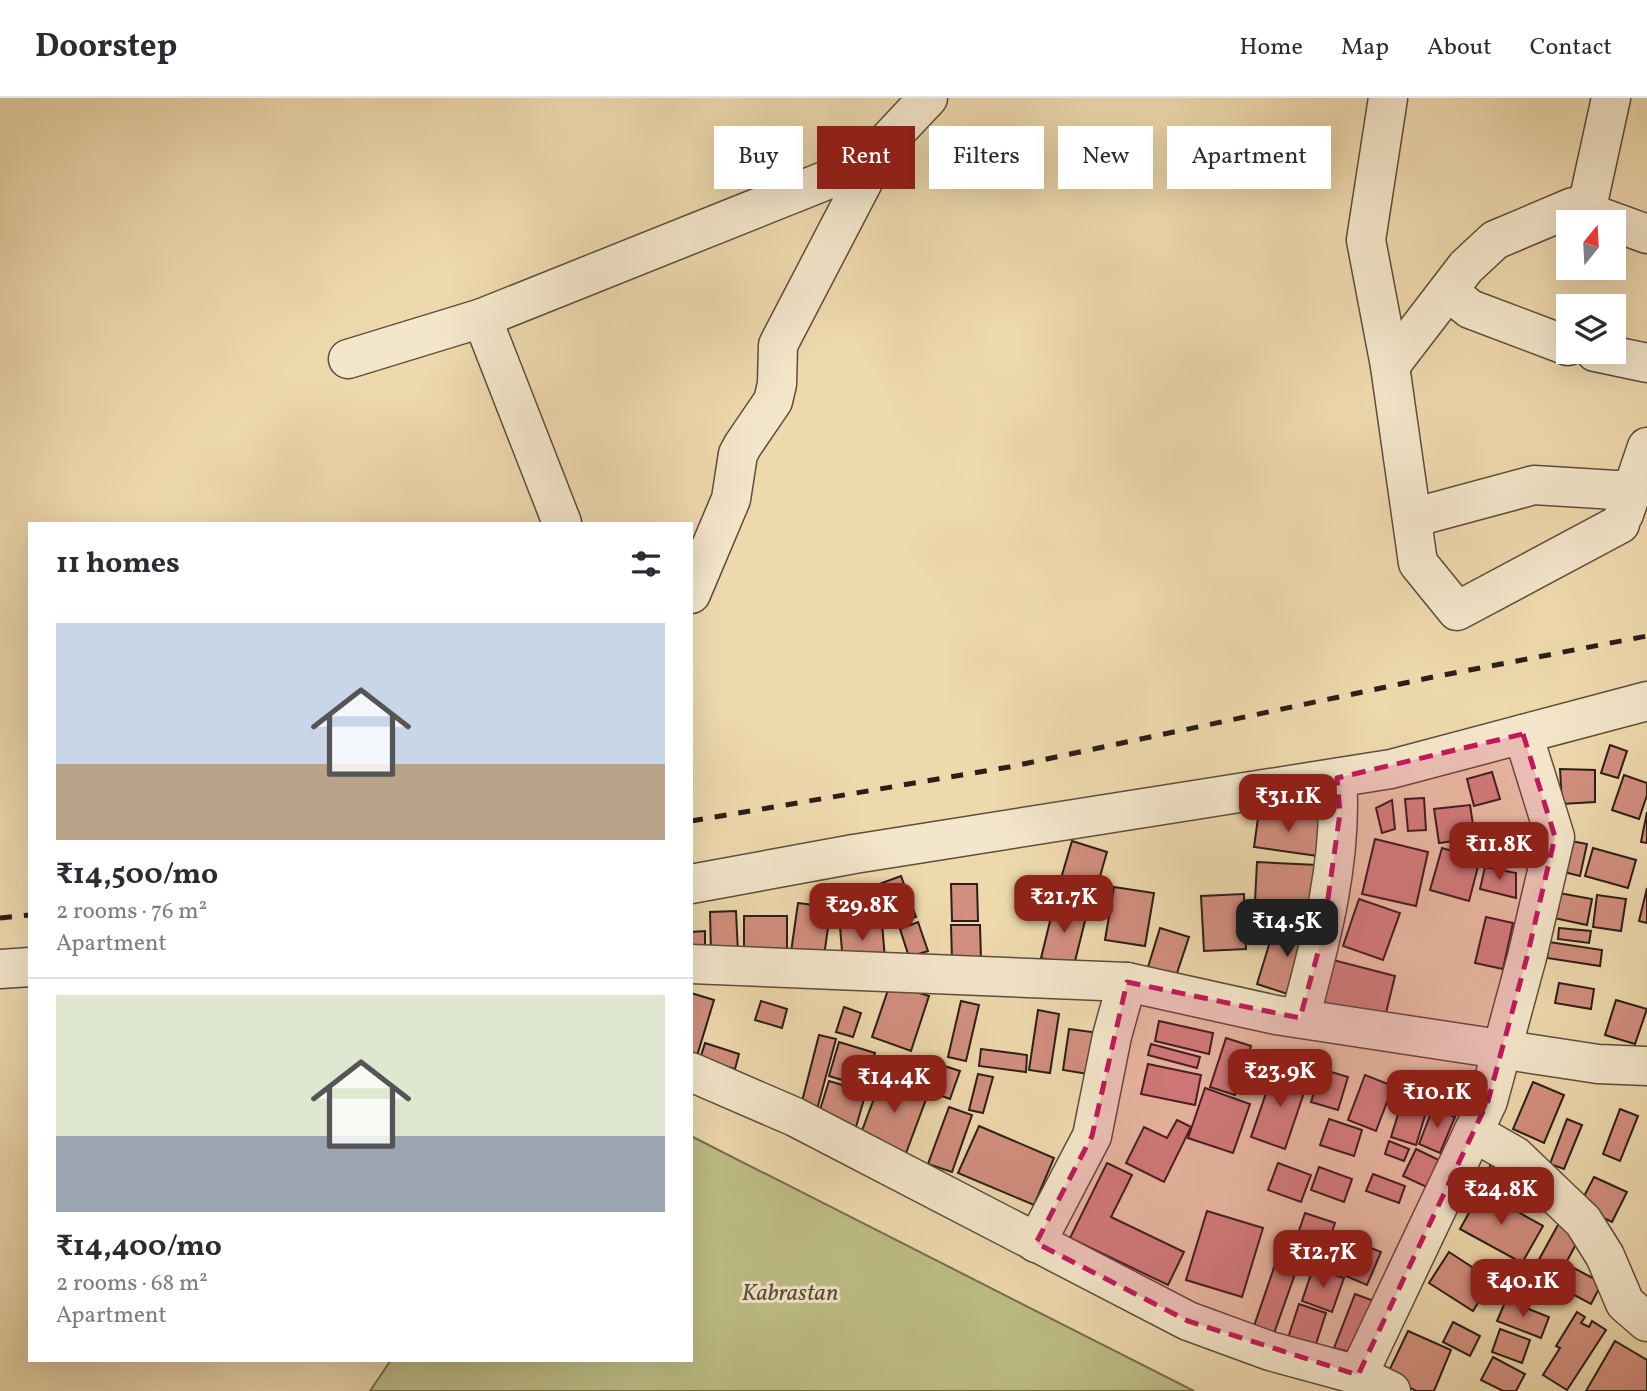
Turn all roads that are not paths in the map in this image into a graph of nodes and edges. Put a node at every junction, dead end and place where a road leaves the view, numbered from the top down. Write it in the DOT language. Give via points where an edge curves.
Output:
graph roads {
  1 [pos="928,98"];
  2 [pos="1388,98"];
  3 [pos="1611,98"];
  4 [pos="902,126"];
  5 [pos="817,185"];
  6 [pos="859,189"];
  7 [pos="1586,210"];
  8 [pos="1556,214"];
  9 [pos="1626,226"];
  10 [pos="1647,234"];
  11 [pos="1449,292"];
  12 [pos="482,318"];
  13 [pos="1556,341"];
  14 [pos="348,359"];
  15 [pos="1626,359"];
  16 [pos="1647,363"];
  17 [pos="1390,366"];
  18 [pos="1647,447"];
  19 [pos="1633,512"];
  20 [pos="1412,518"];
  21 [pos="562,522"];
  22 [pos="693,589"];
  23 [pos="1647,701"];
  24 [pos="1522,734"];
  25 [pos="1337,778"];
  26 [pos="693,884"];
  27 [pos="693,964"];
  28 [pos="28,967"];
  29 [pos="0,969"];
  30 [pos="1127,982"];
  31 [pos="1300,1018"];
  32 [pos="1502,1049"];
  33 [pos="1647,1066"];
  34 [pos="693,1073"];
  35 [pos="1472,1132"];
  36 [pos="1036,1242"];
  37 [pos="1647,1322"];
  38 [pos="1374,1383"];
  1 -- 4 [label="street"];
  2 -- 17 [label="street" via="1366,240"];
  3 -- 7 [label="street"];
  5 -- 12 [label="street"];
  6 -- 22 [label="street" via="778,345 773,401 738,454 731,499"];
  8 -- 11 [label="street" via="1495,240 1466,267"];
  9 -- 10 [label="street"];
  11 -- 13 [label="street" via="1470,309"];
  11 -- 17 [label="street"];
  12 -- 14 [label="street"];
  12 -- 21 [label="street"];
  15 -- 16 [label="street"];
  17 -- 20 [label="street"];
  18 -- 19 [label="street"];
  19 -- 20 [label="street" via="1534,485"];
  19 -- 20 [label="street" via="1457,611 1418,563"];
  23 -- 24 [label="street"];
  24 -- 25 [label="street" via="1391,769"];
  24 -- 32 [label="street" via="1555,837"];
  25 -- 26 [label="street"];
  25 -- 31 [label="street" via="1340,813 1323,934"];
  27 -- 30 [label="street"];
  28 -- 29 [label="street"];
  30 -- 31 [label="street"];
  30 -- 36 [label="street" via="1111,1036 1092,1136"];
  31 -- 32 [label="street"];
  32 -- 33 [label="street" via="1598,1064"];
  32 -- 35 [label="street" via="1488,1101"];
  34 -- 36 [label="street" via="795,1117"];
  35 -- 37 [label="street" via="1516,1156 1583,1221 1605,1256 1625,1303"];
  35 -- 38 [label="street"];
  36 -- 38 [label="street" via="1188,1321"];
}
